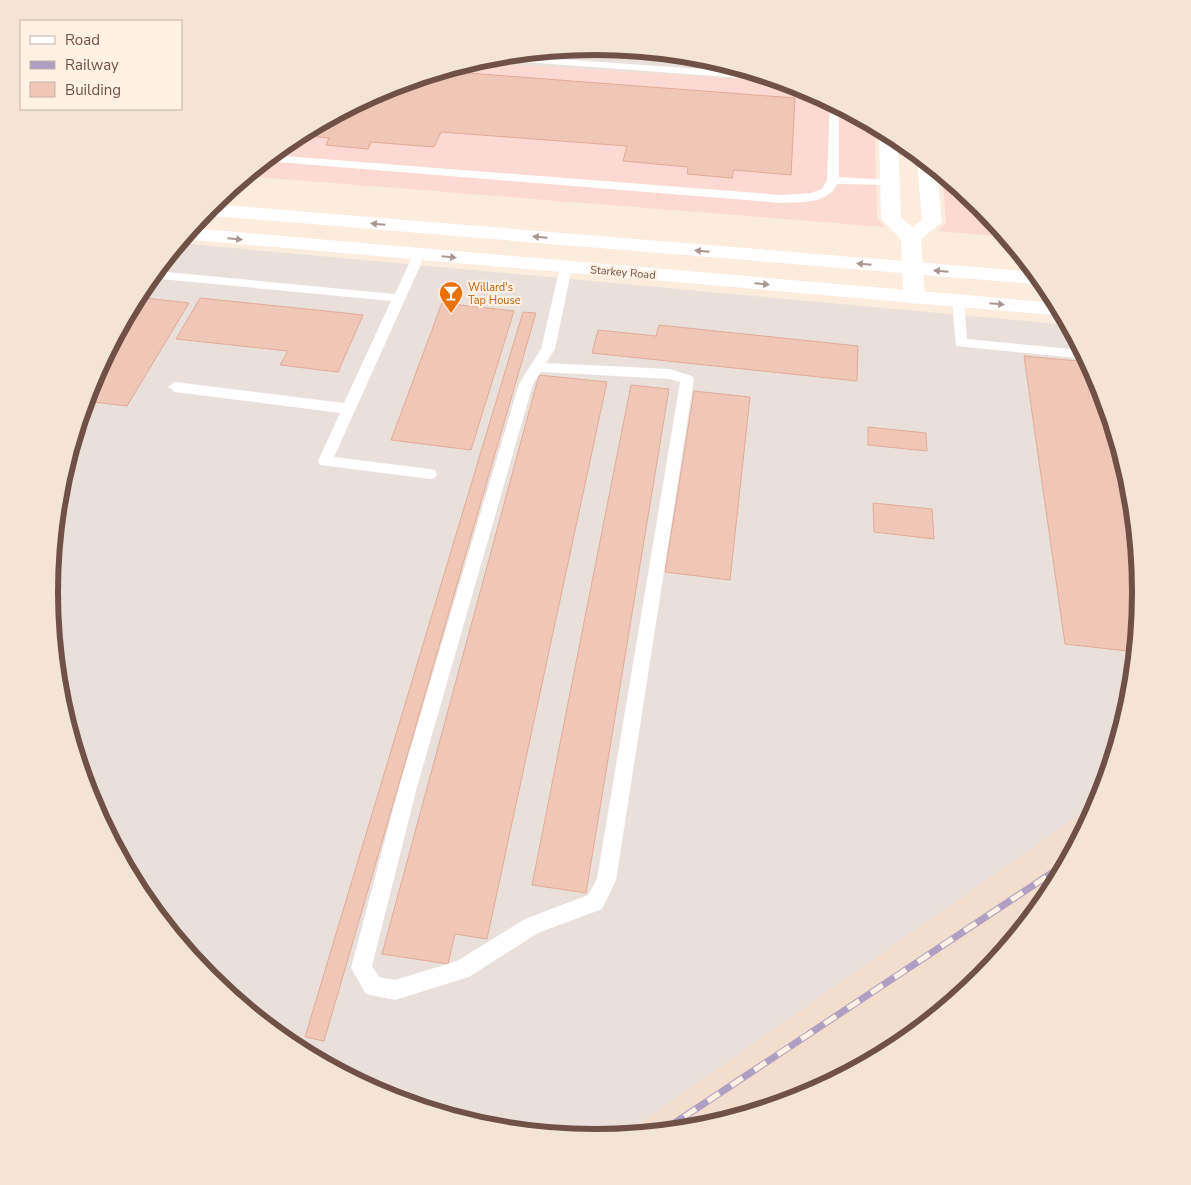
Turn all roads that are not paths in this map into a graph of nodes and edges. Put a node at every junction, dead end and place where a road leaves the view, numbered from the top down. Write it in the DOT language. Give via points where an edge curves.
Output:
graph roads {
  1 [pos="527,60"];
  2 [pos="741,75"];
  3 [pos="834,111"];
  4 [pos="888,142"];
  5 [pos="278,159"];
  6 [pos="928,170"];
  7 [pos="833,180"];
  8 [pos="929,182"];
  9 [pos="890,183"];
  10 [pos="944,183"];
  11 [pos="216,211"];
  12 [pos="194,235"];
  13 [pos="911,237"];
  14 [pos="419,255"];
  15 [pos="566,267"];
  16 [pos="913,268"];
  17 [pos="162,276"];
  18 [pos="1031,278"];
  19 [pos="914,297"];
  20 [pos="399,298"];
  21 [pos="958,300"];
  22 [pos="1052,309"];
  23 [pos="1078,354"];
  24 [pos="538,367"];
  25 [pos="175,386"];
  26 [pos="349,409"];
  27 [pos="430,474"];
  1 -- 2 [label="lane"];
  3 -- 7 [label="lane"];
  4 -- 9 [label="main road"];
  5 -- 7 [label="lane" via="782,199 811,197 825,192"];
  6 -- 8 [label="main road"];
  7 -- 9 [label="lane"];
  8 -- 10 [label="lane"];
  8 -- 13 [label="main road" via="932,222"];
  9 -- 13 [label="main road" via="891,219"];
  16 -- 11 [label="main road, one-way"];
  12 -- 14 [label="main road, Starkey Road, one-way"];
  13 -- 16 [label="main road"];
  14 -- 15 [label="main road, Starkey Road, one-way"];
  14 -- 20 [label="lane"];
  15 -- 19 [label="main road, Starkey Road, one-way"];
  15 -- 24 [label="lane" via="548,349"];
  18 -- 16 [label="main road, one-way"];
  16 -- 19 [label="main road"];
  17 -- 20 [label="lane"];
  19 -- 21 [label="main road, Starkey Road"];
  20 -- 26 [label="lane"];
  21 -- 22 [label="main road, Starkey Road, one-way"];
  21 -- 23 [label="lane" via="961,343"];
  24 -- 24 [label="lane" via="526,384 408,787 361,968 373,987 395,990 462,970 532,926 595,902 606,880 686,379 670,374"];
  25 -- 26 [label="lane"];
  26 -- 27 [label="lane" via="325,461"];
}
